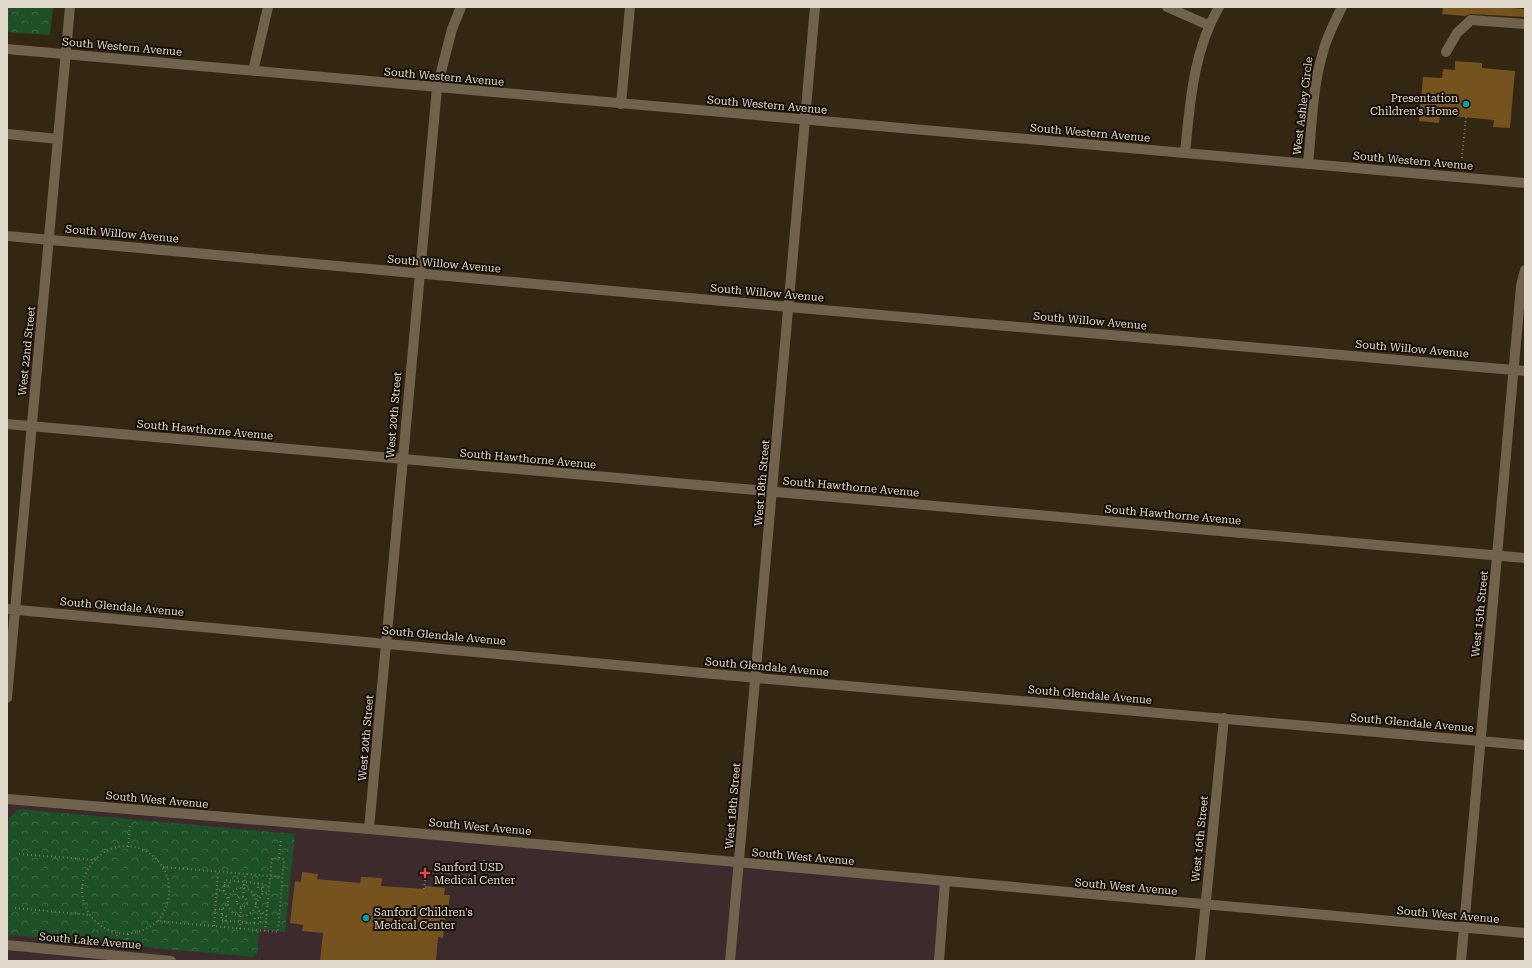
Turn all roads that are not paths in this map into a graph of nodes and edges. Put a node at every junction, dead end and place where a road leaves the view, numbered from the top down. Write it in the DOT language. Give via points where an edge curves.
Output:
graph roads {
  1 [pos="70,7"];
  2 [pos="268,7"];
  3 [pos="461,7"];
  4 [pos="630,7"];
  5 [pos="815,7"];
  6 [pos="1167,7"];
  7 [pos="1219,7"];
  8 [pos="1342,7"];
  9 [pos="1525,24"];
  10 [pos="1208,25"];
  11 [pos="7,49"];
  12 [pos="1446,52"];
  13 [pos="66,55"];
  14 [pos="253,71"];
  15 [pos="437,88"];
  16 [pos="621,104"];
  17 [pos="806,120"];
  18 [pos="7,134"];
  19 [pos="58,139"];
  20 [pos="1185,153"];
  21 [pos="1308,164"];
  22 [pos="1525,183"];
  23 [pos="7,236"];
  24 [pos="49,240"];
  25 [pos="1525,270"];
  26 [pos="419,273"];
  27 [pos="789,307"];
  28 [pos="1514,370"];
  29 [pos="1525,371"];
  30 [pos="7,424"];
  31 [pos="32,426"];
  32 [pos="402,460"];
  33 [pos="773,493"];
  34 [pos="1498,555"];
  35 [pos="1525,558"];
  36 [pos="11,609"];
  37 [pos="386,643"];
  38 [pos="757,678"];
  39 [pos="7,698"];
  40 [pos="1224,718"];
  41 [pos="1479,740"];
  42 [pos="1525,745"];
  43 [pos="7,799"];
  44 [pos="370,830"];
  45 [pos="739,863"];
  46 [pos="945,882"];
  47 [pos="1205,906"];
  48 [pos="1464,928"];
  49 [pos="1525,933"];
  50 [pos="7,945"];
  51 [pos="171,961"];
  52 [pos="730,961"];
  53 [pos="938,961"];
  54 [pos="1200,961"];
  55 [pos="1461,961"];
  1 -- 13 [label="street, West 22nd Street"];
  2 -- 14 [label="street"];
  3 -- 15 [label="street, West 20th Street" via="452,29"];
  4 -- 16 [label="street"];
  5 -- 17 [label="street, West 18th Street"];
  6 -- 10 [label="street"];
  7 -- 10 [label="street"];
  8 -- 21 [label="street, West Ashley Circle" via="1323,51 1316,80"];
  9 -- 12 [label="street" via="1471,20 1457,32"];
  10 -- 20 [label="street" via="1191,93"];
  11 -- 13 [label="street, South Western Avenue"];
  13 -- 14 [label="street, South Western Avenue"];
  13 -- 19 [label="street, West 22nd Street"];
  14 -- 15 [label="street, South Western Avenue"];
  15 -- 16 [label="street, South Western Avenue"];
  15 -- 26 [label="street, West 20th Street"];
  16 -- 17 [label="street, South Western Avenue"];
  17 -- 20 [label="street, South Western Avenue"];
  17 -- 27 [label="street, West 18th Street"];
  18 -- 19 [label="street"];
  19 -- 24 [label="street, West 22nd Street"];
  20 -- 21 [label="street, South Western Avenue"];
  21 -- 22 [label="street, South Western Avenue"];
  23 -- 24 [label="street, South Willow Avenue"];
  24 -- 26 [label="street, South Willow Avenue"];
  24 -- 31 [label="street, West 22nd Street"];
  25 -- 28 [label="street, West 15th Street" via="1521,286"];
  26 -- 27 [label="street, South Willow Avenue"];
  26 -- 32 [label="street, West 20th Street"];
  27 -- 28 [label="street, South Willow Avenue"];
  27 -- 33 [label="street, West 18th Street"];
  28 -- 29 [label="street, South Willow Avenue"];
  28 -- 34 [label="street, West 15th Street"];
  30 -- 31 [label="street, South Hawthorne Avenue"];
  31 -- 32 [label="street, South Hawthorne Avenue"];
  31 -- 36 [label="street, West 22nd Street"];
  32 -- 33 [label="street, South Hawthorne Avenue"];
  32 -- 37 [label="street, West 20th Street"];
  33 -- 34 [label="street, South Hawthorne Avenue"];
  33 -- 38 [label="street, West 18th Street"];
  34 -- 35 [label="street, South Hawthorne Avenue"];
  34 -- 41 [label="street, West 15th Street"];
  36 -- 37 [label="street, South Glendale Avenue"];
  36 -- 39 [label="street, West 22nd Street"];
  37 -- 38 [label="street, South Glendale Avenue"];
  37 -- 44 [label="street, West 20th Street"];
  38 -- 40 [label="street, South Glendale Avenue"];
  38 -- 45 [label="street, West 18th Street"];
  40 -- 41 [label="street, South Glendale Avenue"];
  40 -- 47 [label="street, West 16th Street"];
  41 -- 42 [label="street, South Glendale Avenue"];
  41 -- 48 [label="street, West 15th Street"];
  43 -- 44 [label="street, South West Avenue"];
  44 -- 45 [label="street, South West Avenue"];
  45 -- 46 [label="street, South West Avenue"];
  45 -- 52 [label="street, West 18th Street"];
  46 -- 47 [label="street, South West Avenue"];
  46 -- 53 [label="street"];
  47 -- 48 [label="street, South West Avenue"];
  47 -- 54 [label="street, West 16th Street"];
  48 -- 49 [label="street, South West Avenue"];
  48 -- 55 [label="street, West 15th Street"];
  50 -- 51 [label="street, South Lake Avenue"];
}
